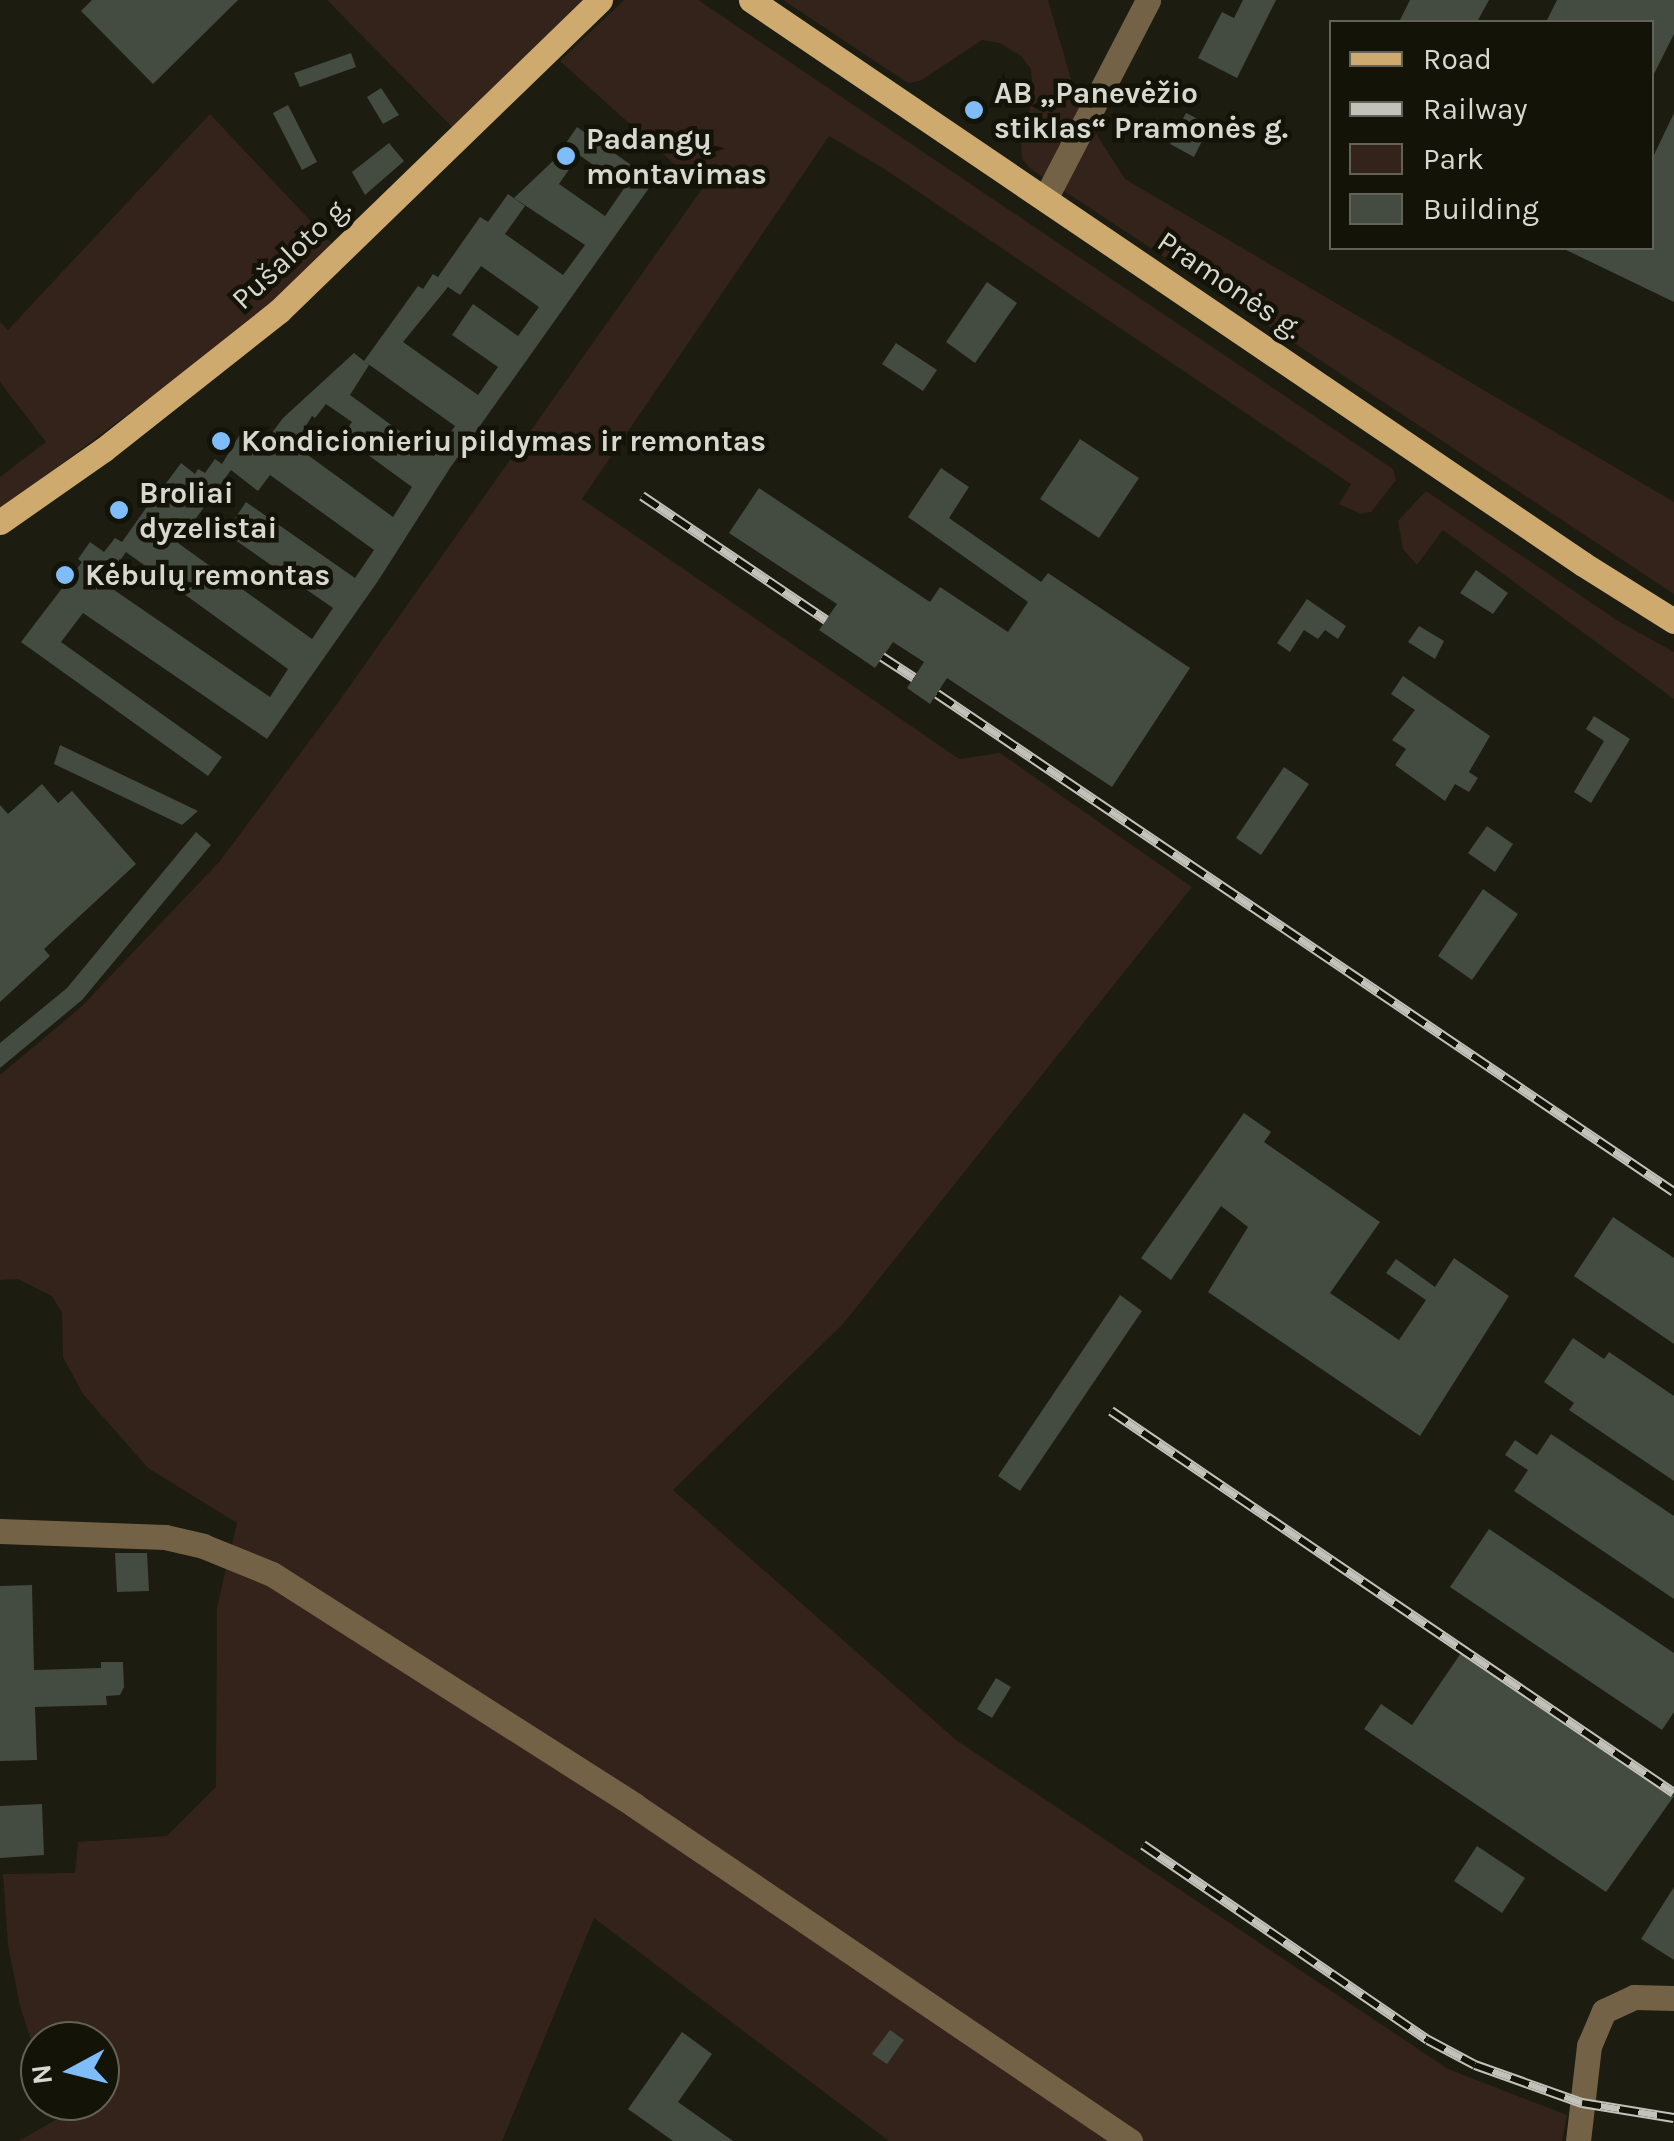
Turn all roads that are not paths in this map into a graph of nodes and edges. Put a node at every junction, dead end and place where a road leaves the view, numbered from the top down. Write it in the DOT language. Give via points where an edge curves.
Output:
graph roads {
  1 [pos="600,0"];
  2 [pos="751,0"];
  3 [pos="1148,0"];
  4 [pos="1044,198"];
  5 [pos="0,522"];
  6 [pos="1674,620"];
  7 [pos="0,1532"];
  8 [pos="1674,1998"];
  9 [pos="1130,2141"];
  10 [pos="1578,2141"];
  1 -- 5 [label="main road, Pušaloto g." via="279,312"];
  2 -- 4 [label="main road, Pramonės g."];
  3 -- 4 [label="street"];
  4 -- 6 [label="main road, Pramonės g."];
  7 -- 9 [label="street" via="165,1538 272,1574 634,1805"];
  8 -- 10 [label="street" via="1634,1997 1604,2012 1589,2046"];
}
